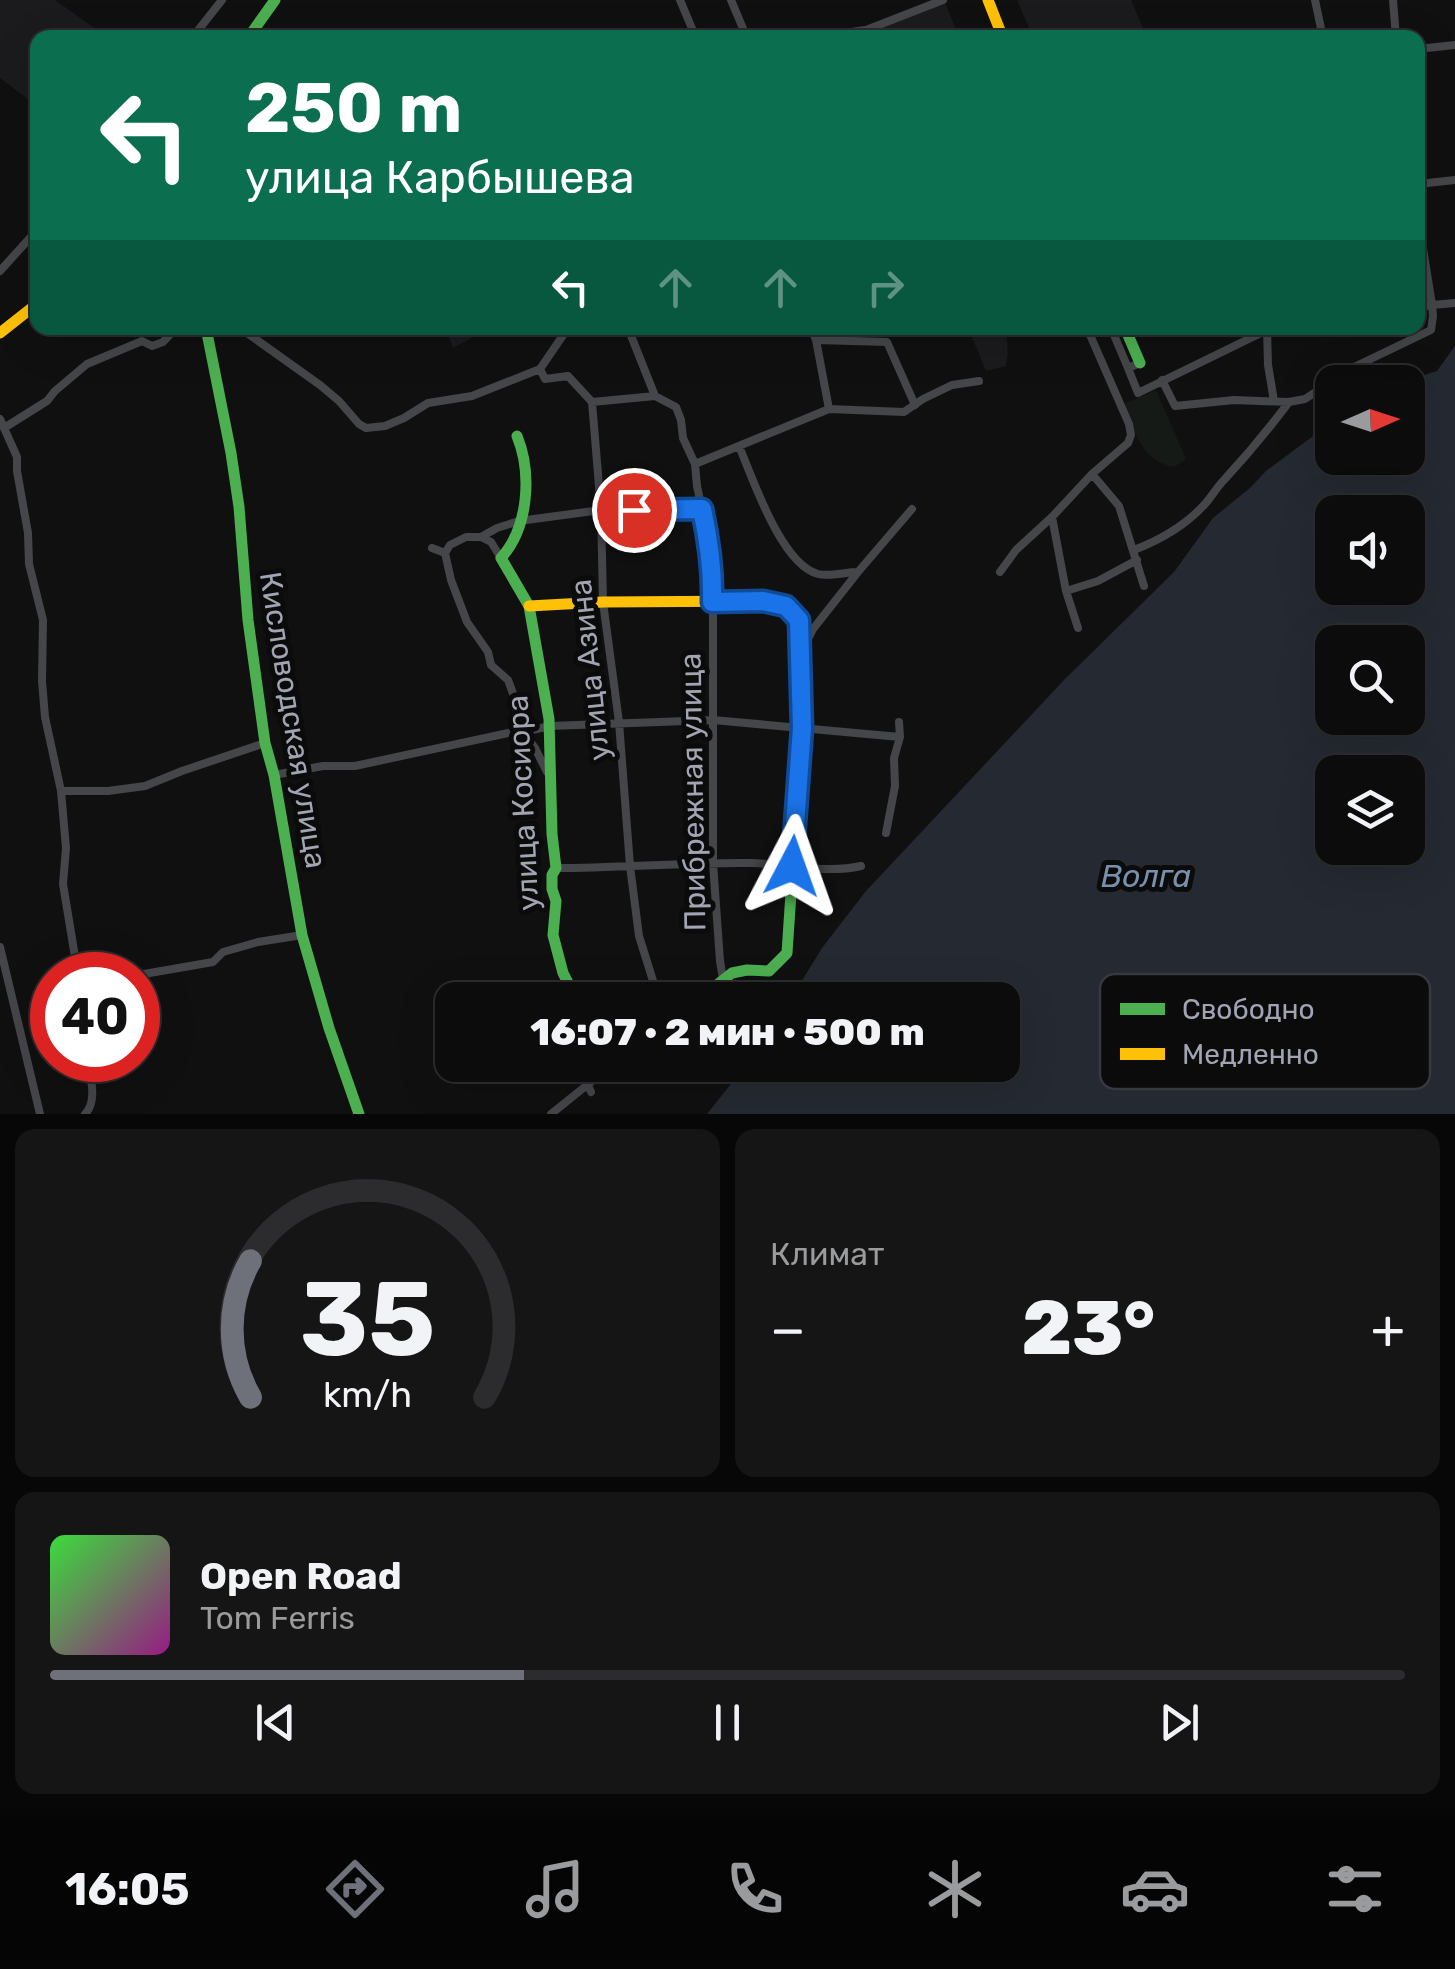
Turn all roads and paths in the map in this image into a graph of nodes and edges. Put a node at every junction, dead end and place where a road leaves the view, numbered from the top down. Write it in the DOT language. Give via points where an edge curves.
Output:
graph roads {
  1 [pos="222,0"];
  2 [pos="275,0"];
  3 [pos="680,0"];
  4 [pos="731,0"];
  5 [pos="943,0"];
  6 [pos="988,0"];
  7 [pos="1315,0"];
  8 [pos="1393,0"];
  9 [pos="198,30"];
  10 [pos="254,30"];
  11 [pos="693,30"];
  12 [pos="743,30"];
  13 [pos="866,30"];
  14 [pos="1000,30"];
  15 [pos="1321,30"];
  16 [pos="1395,30"];
  17 [pos="1455,45"];
  18 [pos="1425,47"];
  19 [pos="1455,180"];
  20 [pos="1425,183"];
  21 [pos="30,239"];
  22 [pos="1425,260"];
  23 [pos="0,271"];
  24 [pos="1455,303"];
  25 [pos="1432,305"];
  26 [pos="1425,306"];
  27 [pos="30,309"];
  28 [pos="0,333"];
  29 [pos="1425,333"];
  30 [pos="169,335"];
  31 [pos="207,335"];
  32 [pos="250,335"];
  33 [pos="563,335"];
  34 [pos="631,335"];
  35 [pos="814,335"];
  36 [pos="1090,335"];
  37 [pos="1115,335"];
  38 [pos="1127,335"];
  39 [pos="1255,335"];
  40 [pos="1269,335"];
  41 [pos="1421,335"];
  42 [pos="816,340"];
  43 [pos="1134,366"];
  44 [pos="540,369"];
  45 [pos="1162,380"];
  46 [pos="979,381"];
  47 [pos="655,396"];
  48 [pos="1274,401"];
  49 [pos="592,402"];
  50 [pos="1289,402"];
  51 [pos="915,405"];
  52 [pos="829,409"];
  53 [pos="2,424"];
  54 [pos="517,436"];
  55 [pos="739,446"];
  56 [pos="694,464"];
  57 [pos="1092,474"];
  58 [pos="912,508"];
  59 [pos="702,509"];
  60 [pos="600,510"];
  61 [pos="1052,517"];
  62 [pos="520,521"];
  63 [pos="481,537"];
  64 [pos="432,548"];
  65 [pos="445,553"];
  66 [pos="1135,555"];
  67 [pos="501,558"];
  68 [pos="858,572"];
  69 [pos="1000,572"];
  70 [pos="1144,586"];
  71 [pos="1066,591"];
  72 [pos="604,602"];
  73 [pos="712,602"];
  74 [pos="529,606"];
  75 [pos="1078,628"];
  76 [pos="800,658"];
  77 [pos="713,720"];
  78 [pos="619,722"];
  79 [pos="899,722"];
  80 [pos="550,726"];
  81 [pos="802,728"];
  82 [pos="522,730"];
  83 [pos="900,737"];
  84 [pos="265,743"];
  85 [pos="274,774"];
  86 [pos="551,784"];
  87 [pos="60,791"];
  88 [pos="886,833"];
  89 [pos="712,863"];
  90 [pos="630,866"];
  91 [pos="792,866"];
  92 [pos="861,866"];
  93 [pos="556,868"];
  94 [pos="302,935"];
  95 [pos="0,947"];
  96 [pos="74,952"];
  97 [pos="160,972"];
  98 [pos="723,978"];
  99 [pos="568,982"];
  100 [pos="653,982"];
  101 [pos="718,982"];
  102 [pos="91,1082"];
  103 [pos="588,1082"];
  104 [pos="591,1092"];
  105 [pos="40,1114"];
  106 [pos="85,1114"];
  107 [pos="359,1114"];
  108 [pos="550,1114"];
  1 -- 9 [label="street"];
  2 -- 10 [label="main road"];
  3 -- 11 [label="street"];
  4 -- 12 [label="street"];
  5 -- 13 [label="street"];
  6 -- 14 [label="main road"];
  7 -- 15 [label="street"];
  8 -- 16 [label="street"];
  17 -- 18 [label="street"];
  19 -- 20 [label="street"];
  21 -- 23 [label="street"];
  22 -- 25 [label="street"];
  24 -- 25 [label="street"];
  25 -- 26 [label="street"];
  25 -- 29 [label="street" via="1431,330"];
  27 -- 28 [label="main road"];
  30 -- 53 [label="street" via="86,364 47,401"];
  31 -- 84 [label="main road, Кисловодская улица" via="234,471"];
  32 -- 44 [label="street" via="320,384 366,428"];
  33 -- 44 [label="street"];
  34 -- 47 [label="street, Прибрежная улица"];
  35 -- 42 [label="street"];
  36 -- 57 [label="street" via="1131,435"];
  37 -- 43 [label="street"];
  38 -- 43 [label="main road"];
  39 -- 45 [label="street"];
  40 -- 48 [label="street"];
  41 -- 50 [label="street"];
  42 -- 51 [label="street" via="886,342"];
  42 -- 52 [label="street"];
  43 -- 45 [label="street" via="1138,393"];
  44 -- 49 [label="street" via="545,379 568,376"];
  45 -- 48 [label="street" via="1175,406"];
  46 -- 51 [label="street" via="952,385"];
  47 -- 49 [label="street"];
  47 -- 56 [label="street, Прибрежная улица" via="676,407"];
  48 -- 50 [label="street"];
  49 -- 60 [label="street, улица Азина"];
  50 -- 66 [label="street" via="1203,506"];
  51 -- 52 [label="street" via="904,412"];
  52 -- 55 [label="street"];
  53 -- 87 [label="street" via="16,456 42,620 44,718"];
  54 -- 62 [label="main road" via="526,478"];
  55 -- 56 [label="street"];
  55 -- 68 [label="street" via="778,536 805,568 820,575"];
  56 -- 59 [label="street, Прибрежная улица"];
  57 -- 61 [label="street"];
  57 -- 66 [label="street" via="1119,506"];
  58 -- 68 [label="street"];
  59 -- 60 [label="street"];
  59 -- 73 [label="street, Прибрежная улица"];
  60 -- 62 [label="street"];
  60 -- 72 [label="street, улица Азина"];
  61 -- 69 [label="street"];
  61 -- 71 [label="street"];
  62 -- 63 [label="street"];
  62 -- 67 [label="main road"];
  63 -- 65 [label="street" via="466,536"];
  63 -- 67 [label="street"];
  64 -- 65 [label="street"];
  65 -- 82 [label="street" via="467,622 491,666 508,680"];
  66 -- 70 [label="street"];
  66 -- 71 [label="street" via="1098,580"];
  67 -- 74 [label="main road, улица Косиора"];
  68 -- 76 [label="street" via="814,628"];
  71 -- 75 [label="street"];
  72 -- 73 [label="main road"];
  72 -- 74 [label="main road"];
  72 -- 78 [label="street, улица Азина"];
  73 -- 76 [label="main road" via="786,606 799,620"];
  73 -- 77 [label="street, Прибрежная улица"];
  74 -- 80 [label="main road, улица Косиора"];
  76 -- 81 [label="main road"];
  77 -- 78 [label="street"];
  77 -- 81 [label="street"];
  77 -- 89 [label="street, Прибрежная улица"];
  78 -- 80 [label="street"];
  78 -- 90 [label="street, улица Азина"];
  79 -- 83 [label="street"];
  80 -- 82 [label="street"];
  80 -- 86 [label="main road, улица Косиора"];
  81 -- 83 [label="street"];
  81 -- 91 [label="main road"];
  82 -- 85 [label="street" via="372,763"];
  82 -- 86 [label="street"];
  83 -- 88 [label="street"];
  84 -- 85 [label="main road, Кисловодская улица"];
  84 -- 87 [label="street" via="145,786"];
  85 -- 94 [label="main road, Кисловодская улица"];
  86 -- 93 [label="main road, улица Косиора"];
  87 -- 96 [label="street"];
  89 -- 90 [label="street"];
  89 -- 91 [label="street"];
  89 -- 98 [label="street, Прибрежная улица"];
  90 -- 93 [label="street"];
  90 -- 100 [label="street, улица Азина"];
  91 -- 92 [label="street"];
  91 -- 98 [label="main road" via="787,953 769,972"];
  93 -- 99 [label="main road, улица Косиора" via="553,935"];
  94 -- 97 [label="street"];
  94 -- 107 [label="main road, Кисловодская улица"];
  95 -- 105 [label="street"];
  98 -- 101 [label="main road"];
  102 -- 106 [label="street" via="93,1103"];
  103 -- 104 [label="street"];
  103 -- 108 [label="street"];
}
